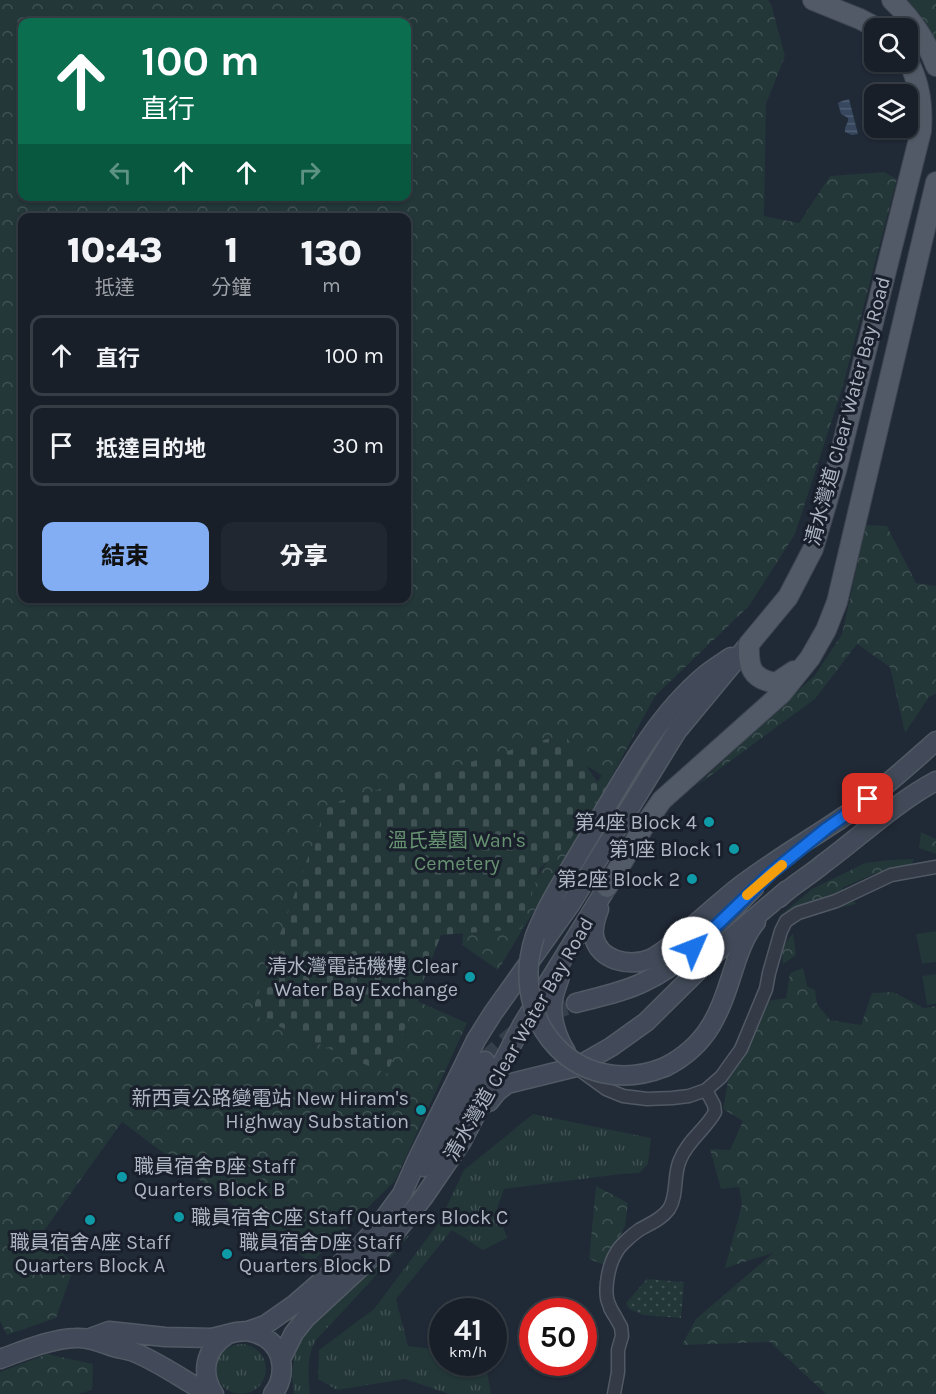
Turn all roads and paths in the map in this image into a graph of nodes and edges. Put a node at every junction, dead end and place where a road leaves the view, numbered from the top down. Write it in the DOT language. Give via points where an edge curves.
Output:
graph roads {
  1 [pos="813,0"];
  2 [pos="892,0"];
  3 [pos="864,21"];
  4 [pos="936,66"];
  5 [pos="914,72"];
  6 [pos="936,182"];
  7 [pos="749,644"];
  8 [pos="810,658"];
  9 [pos="936,741"];
  10 [pos="936,781"];
  11 [pos="827,828"];
  12 [pos="936,867"];
  13 [pos="608,887"];
  14 [pos="787,890"];
  15 [pos="567,954"];
  16 [pos="576,1003"];
  17 [pos="485,1061"];
  18 [pos="576,1067"];
  19 [pos="706,1090"];
  20 [pos="462,1141"];
  21 [pos="402,1194"];
  22 [pos="248,1331"];
  23 [pos="227,1335"];
  24 [pos="90,1338"];
  25 [pos="0,1359"];
  26 [pos="281,1365"];
  27 [pos="208,1394"];
  28 [pos="214,1394"];
  29 [pos="273,1394"];
  30 [pos="286,1394"];
  31 [pos="614,1394"];
  1 -- 3 [label="main road"];
  2 -- 4 [label="main road" via="912,21"];
  5 -- 7 [label="main road, 清水灣道 Clear Water Bay Road" via="920,93 921,131 836,471 813,549 788,597"];
  6 -- 8 [label="main road, 清水灣道 Clear Water Bay Road" via="837,602"];
  7 -- 8 [label="main road" via="752,670 766,681 776,683"];
  7 -- 14 [label="main road, bridge" via="704,676 663,720 627,772 556,893 531,948 528,983 534,1013 558,1048 592,1070 636,1075 665,1067 686,1055 708,1032 720,1011 747,935"];
  7 -- 21 [label="main road, 清水灣道 Clear Water Bay Road" via="677,731 570,905 493,1013 460,1071"];
  8 -- 13 [label="main road, 清水灣道 Clear Water Bay Road" via="782,693 662,800"];
  9 -- 11 [label="main road" via="882,788"];
  10 -- 14 [label="main road"];
  11 -- 13 [label="main road" via="766,867 662,952 642,962 617,961 605,954 596,941 596,918"];
  11 -- 16 [label="main road" via="758,885 671,966 627,989"];
  12 -- 19 [label="street" via="891,876 786,921 766,989 745,1041 731,1065"];
  13 -- 15 [label="main road, 清水灣道 Clear Water Bay Road"];
  14 -- 18 [label="main road" via="734,935 646,1022"];
  15 -- 18 [label="main road" via="552,1002 559,1041"];
  15 -- 20 [label="main road, 清水灣道 Clear Water Bay Road" via="522,1025"];
  17 -- 21 [label="main road" via="430,1160"];
  18 -- 19 [label="street" via="623,1096 672,1098"];
  18 -- 20 [label="main road" via="507,1084"];
  19 -- 31 [label="street" via="715,1112 680,1158 668,1211 634,1233 614,1255 607,1289 622,1336"];
  20 -- 26 [label="main road, 清水灣道 Clear Water Bay Road" via="387,1243 306,1318 294,1333"];
  21 -- 22 [label="main road, 清水灣道 Clear Water Bay Road" via="362,1244 325,1278 279,1316"];
  22 -- 23 [label="main road, 清水灣道 Clear Water Bay Road"];
  22 -- 26 [label="main road" via="271,1342"];
  23 -- 24 [label="main road, 清水灣道 Clear Water Bay Road" via="165,1337 109,1331"];
  23 -- 28 [label="main road" via="216,1343 207,1358 206,1374"];
  24 -- 25 [label="main road, 清水灣道 Clear Water Bay Road" via="38,1345"];
  24 -- 27 [label="main road, 清水灣道 Clear Water Bay Road" via="131,1351"];
  26 -- 29 [label="main road, 清水灣道 Clear Water Bay Road" via="280,1382"];
  26 -- 30 [label="street"];
}
